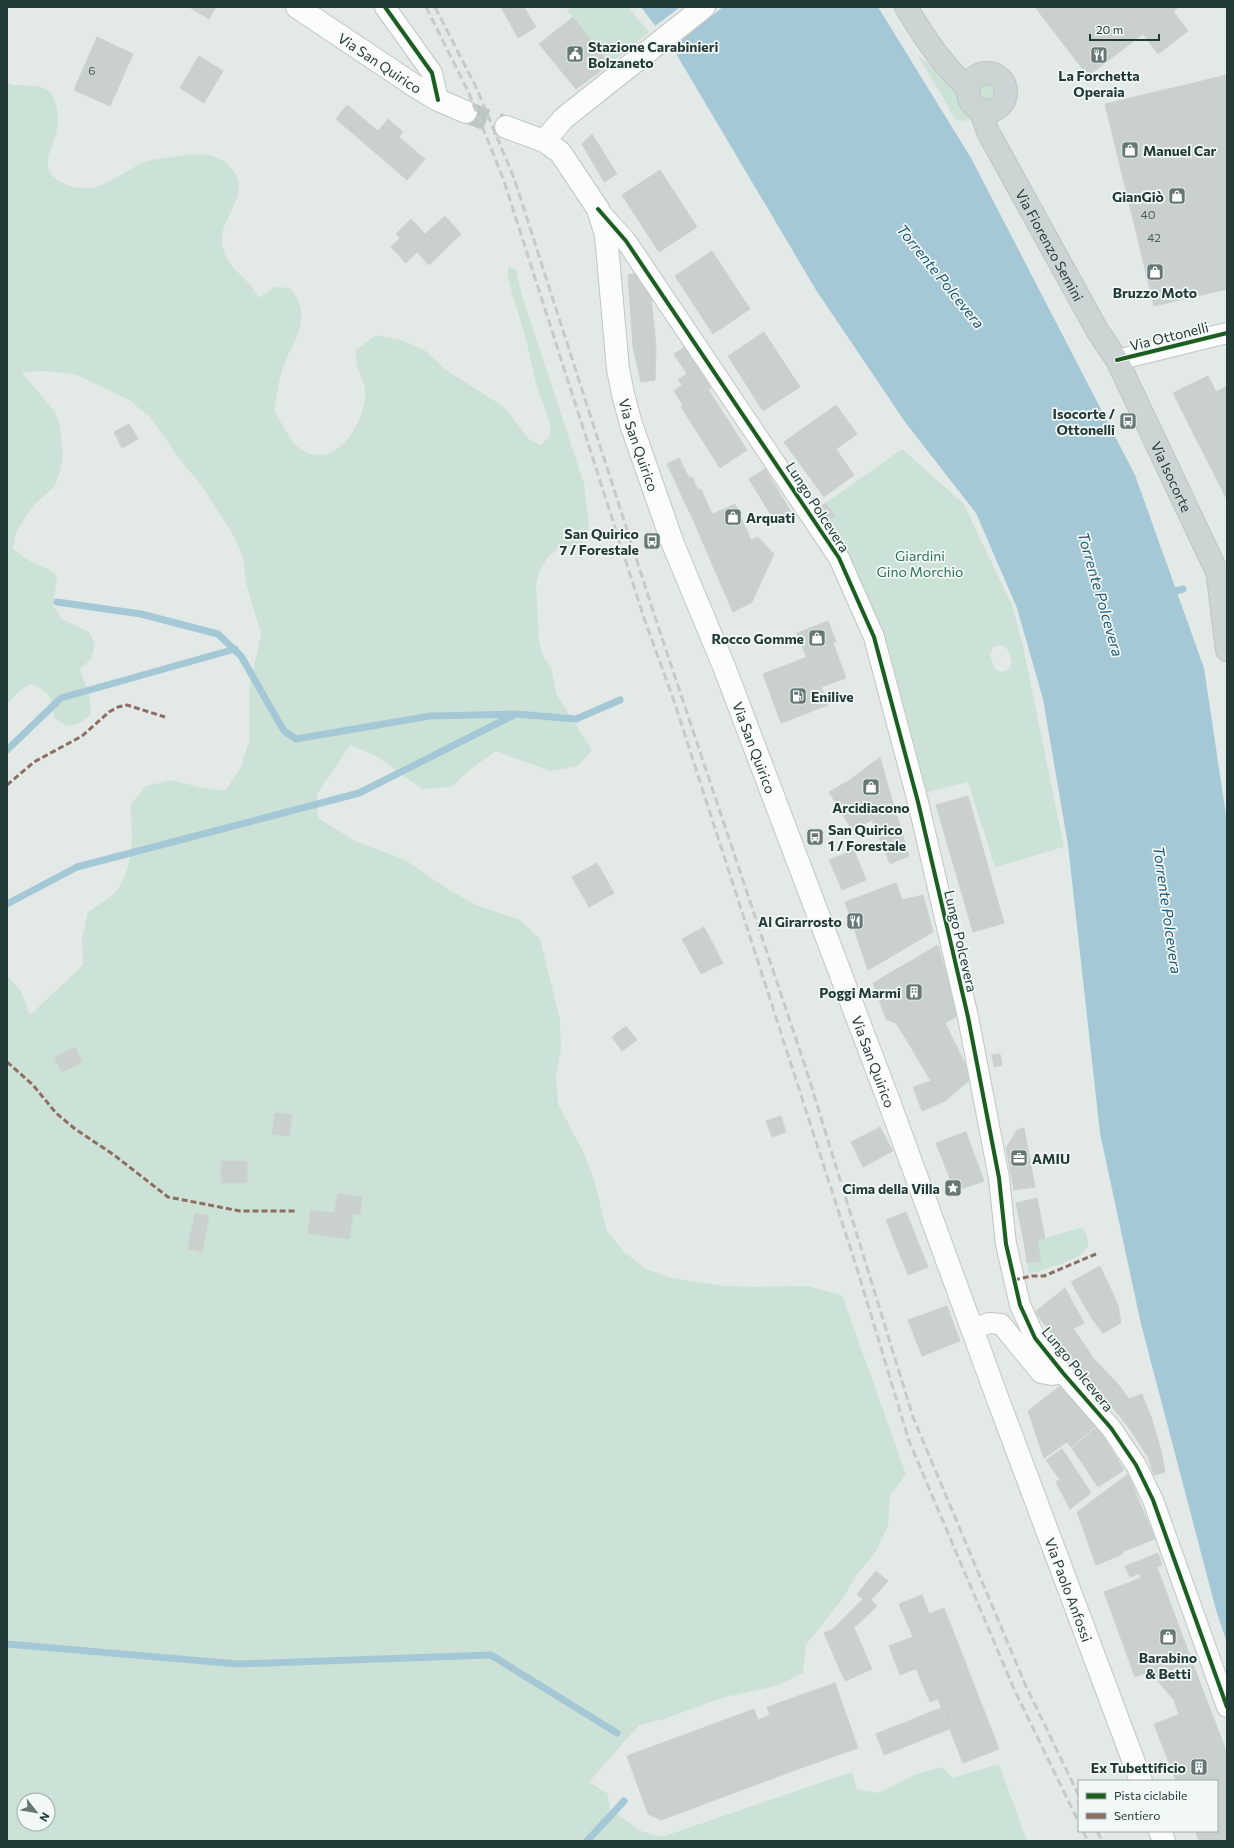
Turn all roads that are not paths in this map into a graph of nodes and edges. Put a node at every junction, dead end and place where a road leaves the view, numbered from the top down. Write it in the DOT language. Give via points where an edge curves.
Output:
graph roads {
  1 [pos="297,7"];
  2 [pos="385,7"];
  3 [pos="704,7"];
  4 [pos="906,7"];
  5 [pos="965,81"];
  6 [pos="438,100"];
  7 [pos="466,112"];
  8 [pos="986,116"];
  9 [pos="506,127"];
  10 [pos="544,141"];
  11 [pos="598,210"];
  12 [pos="1227,333"];
  13 [pos="1117,360"];
  14 [pos="1217,570"];
  15 [pos="1227,592"];
  16 [pos="1227,650"];
  17 [pos="972,1329"];
  18 [pos="1063,1373"];
  19 [pos="997,1397"];
  20 [pos="1227,1707"];
  21 [pos="1141,1780"];
  1 -- 6 [label="main road, Via San Quirico"];
  2 -- 6 [label="street" via="432,73"];
  3 -- 10 [label="main road" via="564,118"];
  4 -- 5 [label="main road, Via Fiorenzo Semini" via="916,23"];
  5 -- 8 [label="main road, Via Fiorenzo Semini" via="968,97 973,106"];
  5 -- 8 [label="main road" via="989,72 998,75 1005,82 1005,100 1000,107"];
  6 -- 7 [label="main road, Via San Quirico"];
  8 -- 13 [label="main road, Via Fiorenzo Semini" via="1097,330"];
  9 -- 10 [label="main road, Via San Quirico"];
  10 -- 11 [label="main road, Via San Quirico" via="560,152"];
  11 -- 17 [label="main road, Via San Quirico" via="606,235 618,369 631,424 673,544 766,776"];
  11 -- 18 [label="street, Lungo Polcevera" via="626,241 839,558 874,637 918,802 968,1017 999,1178 1006,1244 1020,1305 1035,1338"];
  12 -- 13 [label="street, Via Ottonelli"];
  13 -- 14 [label="main road, Via Isocorte"];
  14 -- 15 [label="main road, Via Isocorte"];
  14 -- 16 [label="main road"];
  17 -- 18 [label="street, Lungo Polcevera" via="989,1323 1001,1324 1041,1373"];
  17 -- 19 [label="main road, Via San Quirico"];
  18 -- 20 [label="street, Lungo Polcevera" via="1111,1428 1139,1472 1153,1500"];
  19 -- 21 [label="main road, Via Paolo Anfossi"];
}
